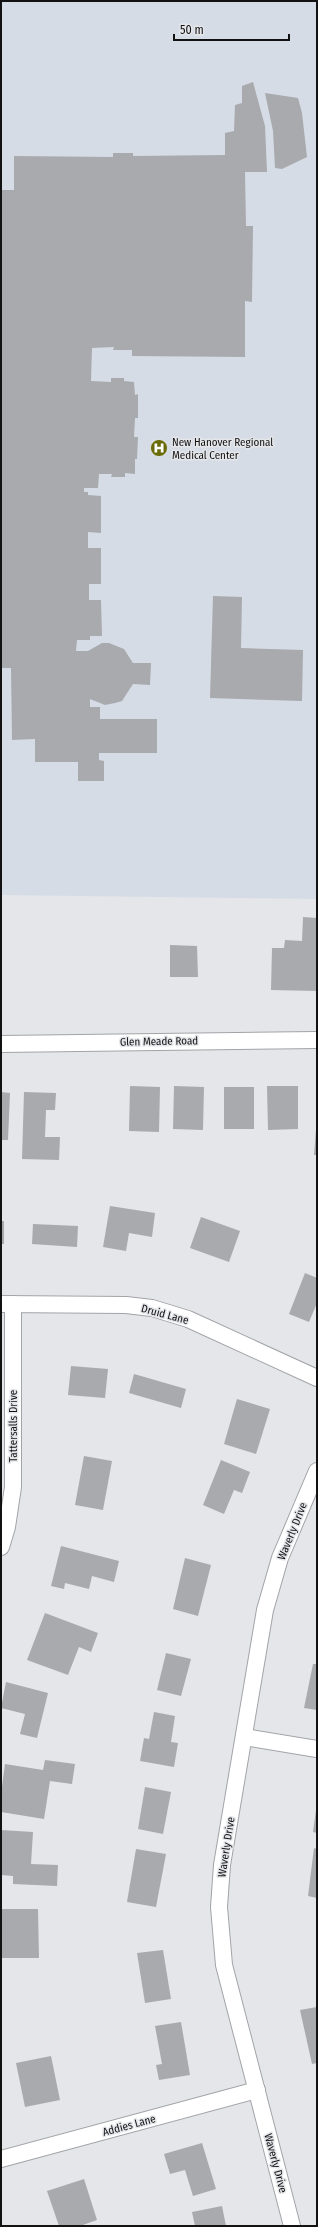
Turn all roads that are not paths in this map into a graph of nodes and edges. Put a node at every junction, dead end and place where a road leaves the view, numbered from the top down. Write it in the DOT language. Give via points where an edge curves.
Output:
graph roads {
  1 [pos="317,1040"];
  2 [pos="1,1044"];
  3 [pos="7,1304"];
  4 [pos="317,1378"];
  5 [pos="317,1471"];
  6 [pos="1,1547"];
  7 [pos="244,1737"];
  8 [pos="317,1749"];
  9 [pos="257,2090"];
  10 [pos="1,2159"];
  11 [pos="292,2226"];
  1 -- 2 [label="street, Glen Meade Road"];
  3 -- 4 [label="street, Druid Lane" via="126,1304 152,1308 188,1319"];
  3 -- 6 [label="street, Tattersalls Drive" via="14,1487"];
  5 -- 7 [label="street, Waverly Drive" via="280,1558 270,1591 254,1666"];
  7 -- 8 [label="street"];
  7 -- 9 [label="street, Waverly Drive" via="222,1864 220,1935 224,1964"];
  9 -- 10 [label="street, Addies Lane"];
  9 -- 11 [label="street, Waverly Drive"];
}
